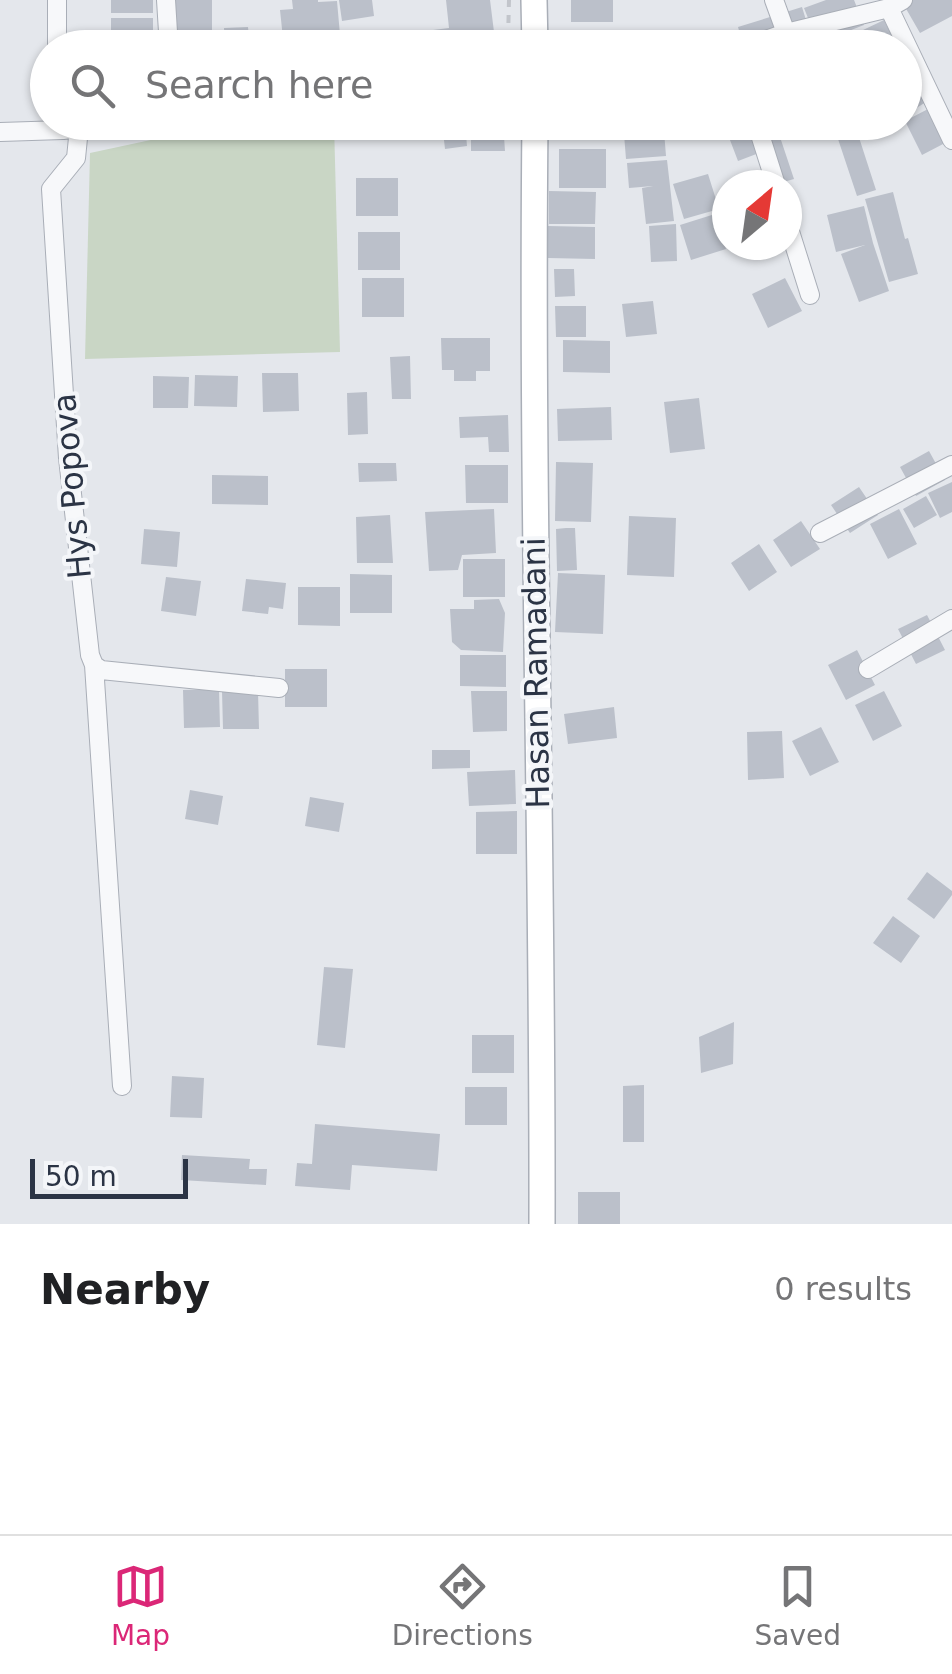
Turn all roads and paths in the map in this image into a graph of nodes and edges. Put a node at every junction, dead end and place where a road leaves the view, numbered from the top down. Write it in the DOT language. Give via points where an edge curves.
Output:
graph roads {
  1 [pos="57,0"];
  2 [pos="166,0"];
  3 [pos="509,0"];
  4 [pos="534,0"];
  5 [pos="774,0"];
  6 [pos="896,4"];
  7 [pos="58,30"];
  8 [pos="168,30"];
  9 [pos="508,30"];
  10 [pos="535,30"];
  11 [pos="785,30"];
  12 [pos="797,30"];
  13 [pos="907,30"];
  14 [pos="922,67"];
  15 [pos="30,130"];
  16 [pos="0,132"];
  17 [pos="71,140"];
  18 [pos="535,140"];
  19 [pos="762,140"];
  20 [pos="952,140"];
  21 [pos="771,170"];
  22 [pos="799,260"];
  23 [pos="810,295"];
  24 [pos="952,465"];
  25 [pos="820,533"];
  26 [pos="952,620"];
  27 [pos="94,666"];
  28 [pos="868,669"];
  29 [pos="278,688"];
  30 [pos="122,1086"];
  31 [pos="542,1224"];
  1 -- 7 [label="street"];
  2 -- 8 [label="street"];
  3 -- 9 [label="path"];
  4 -- 10 [label="main road"];
  5 -- 11 [label="street"];
  6 -- 12 [label="street"];
  6 -- 13 [label="street"];
  14 -- 20 [label="street"];
  15 -- 16 [label="street"];
  17 -- 27 [label="street, Hys Popova" via="76,158 51,190 68,458"];
  18 -- 31 [label="main road, Hasan Ramadani"];
  19 -- 21 [label="street"];
  22 -- 23 [label="street"];
  24 -- 25 [label="street"];
  26 -- 28 [label="street"];
  27 -- 29 [label="street"];
  27 -- 30 [label="street, Hys Popova"];
}
